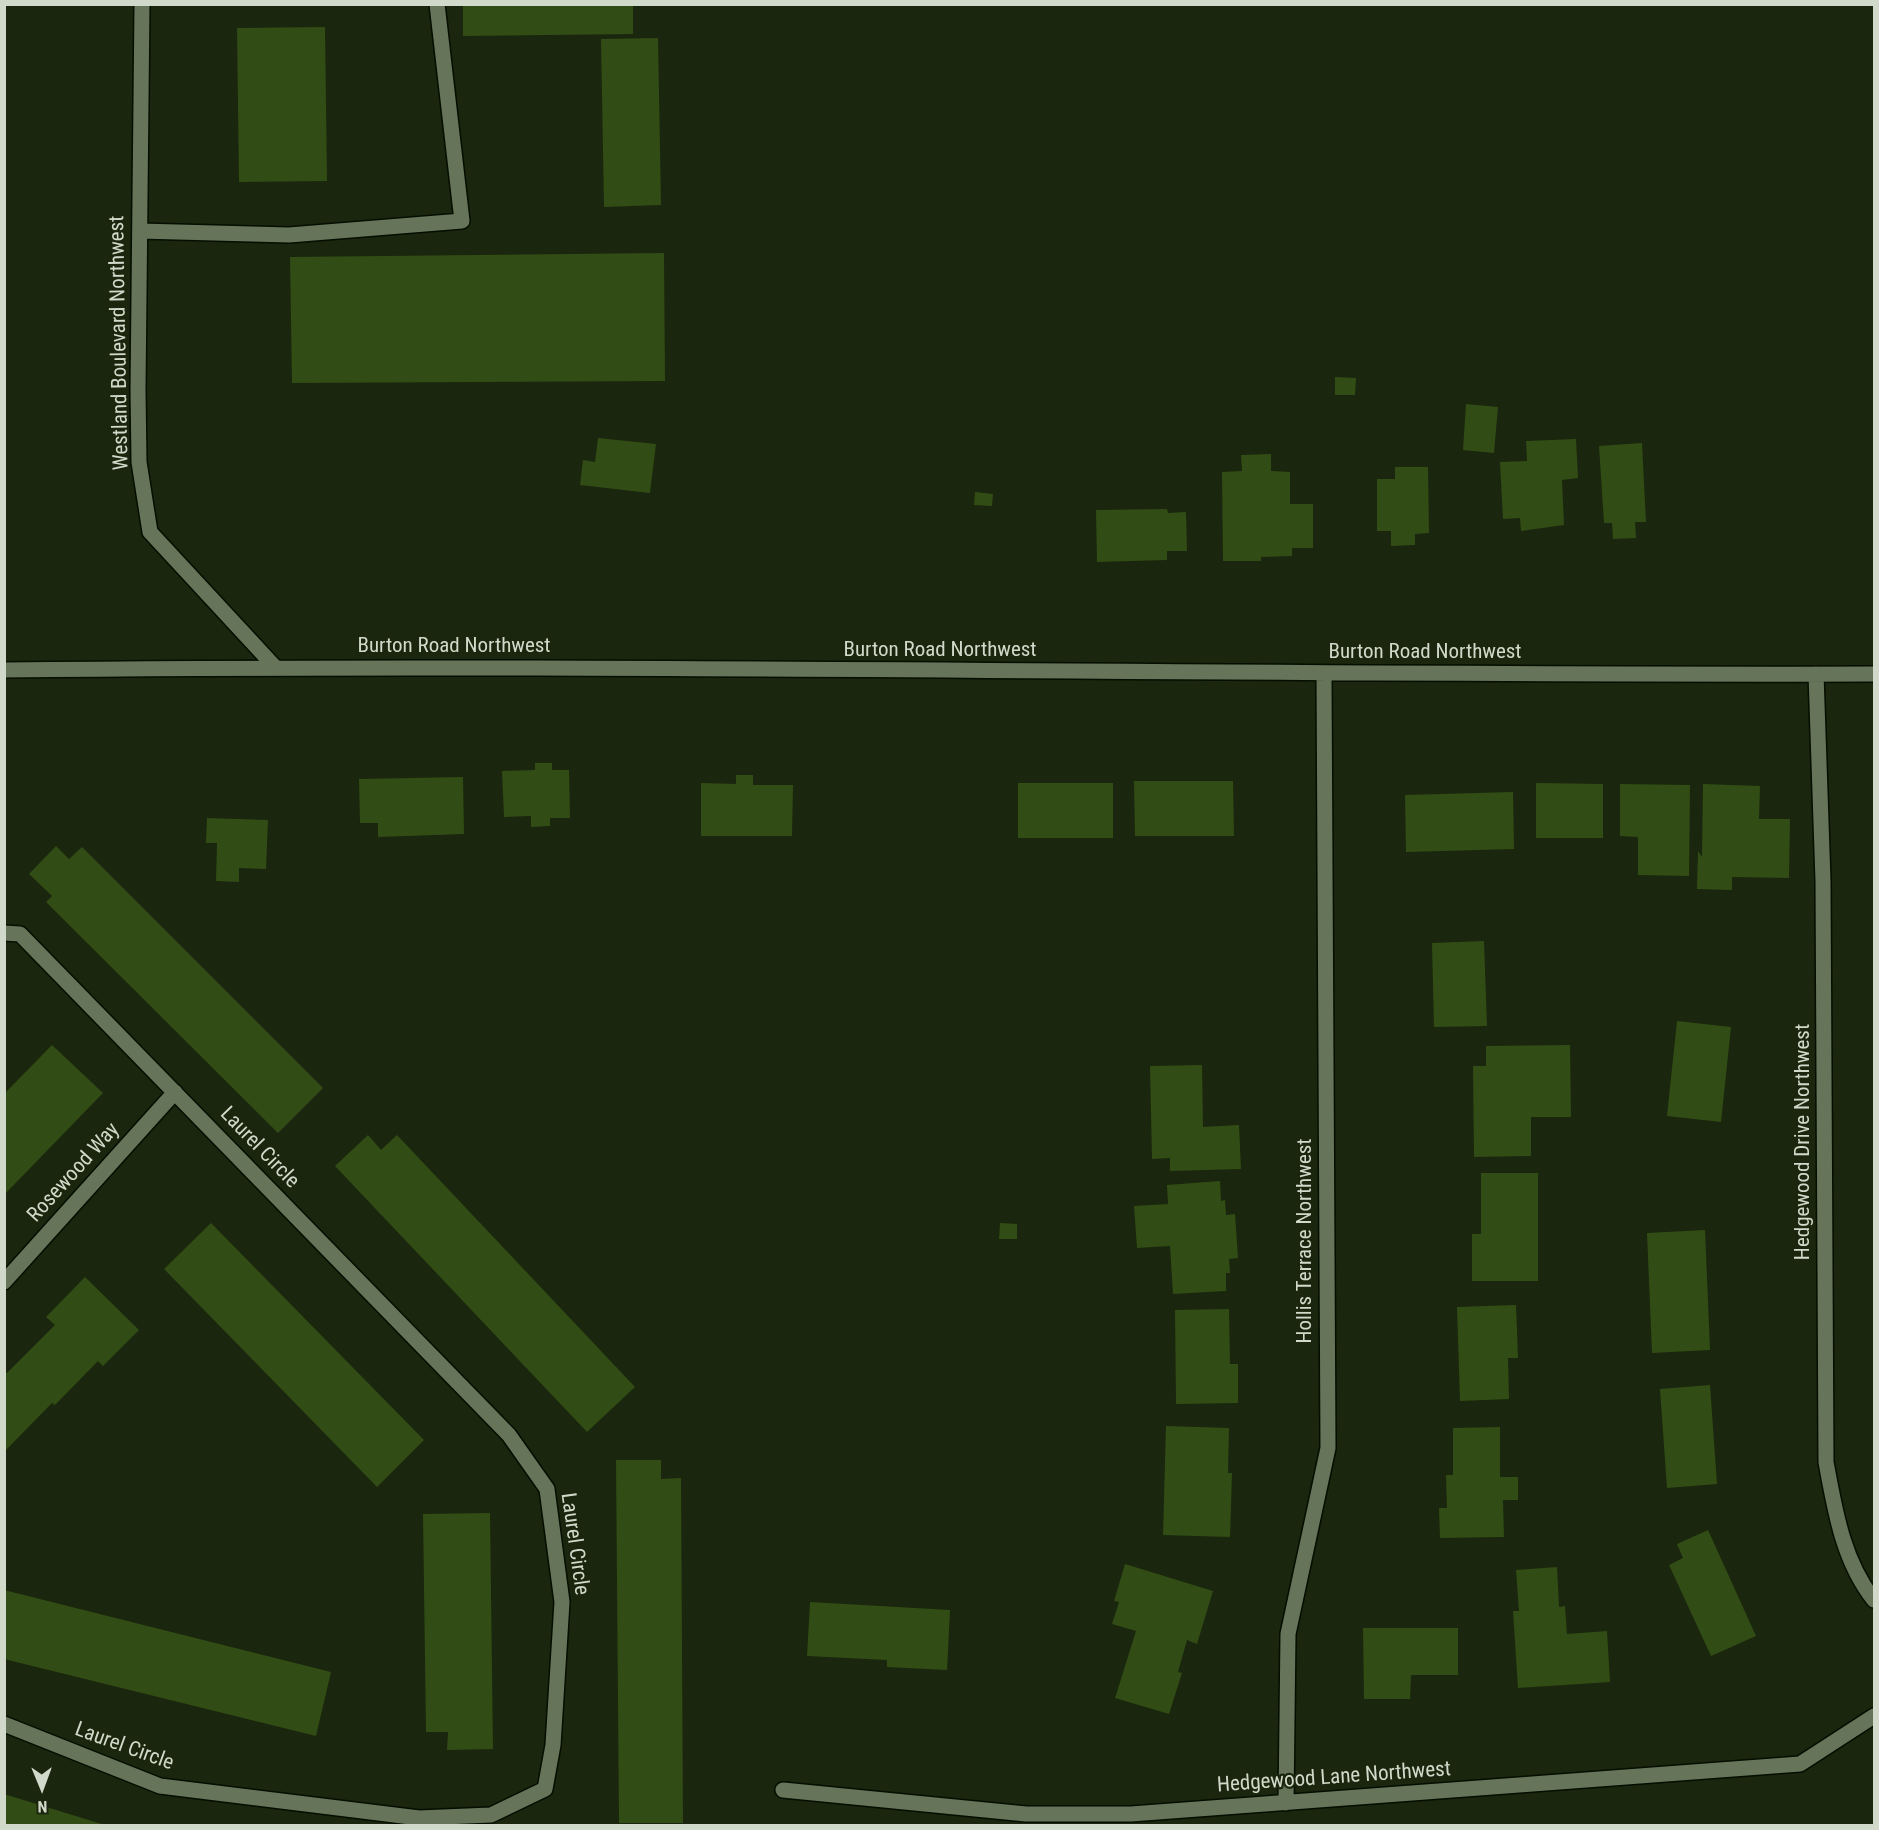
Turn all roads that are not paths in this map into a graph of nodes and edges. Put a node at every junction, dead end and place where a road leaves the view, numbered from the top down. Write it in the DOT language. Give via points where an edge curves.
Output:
graph roads {
  1 [pos="142,4"];
  2 [pos="437,4"];
  3 [pos="140,231"];
  4 [pos="275,667"];
  5 [pos="4,670"];
  6 [pos="1324,674"];
  7 [pos="1816,674"];
  8 [pos="1875,674"];
  9 [pos="4,933"];
  10 [pos="175,1092"];
  11 [pos="4,1282"];
  12 [pos="1875,1600"];
  13 [pos="1875,1716"];
  14 [pos="4,1724"];
  15 [pos="783,1790"];
  16 [pos="1286,1803"];
  1 -- 3 [label="street, Westland Boulevard Northwest"];
  2 -- 3 [label="street" via="462,221 290,235"];
  3 -- 4 [label="street, Westland Boulevard Northwest" via="140,462 150,532"];
  4 -- 5 [label="street, Burton Road Northwest"];
  4 -- 6 [label="street, Burton Road Northwest"];
  6 -- 7 [label="street, Burton Road Northwest"];
  6 -- 16 [label="street, Hollis Terrace Northwest" via="1328,1448 1288,1634"];
  7 -- 8 [label="street, Burton Road Northwest"];
  7 -- 12 [label="street, Hedgewood Drive Northwest" via="1823,881 1826,1462 1838,1525 1860,1582"];
  9 -- 10 [label="street, Laurel Circle" via="20,934"];
  10 -- 11 [label="street, Rosewood Way"];
  10 -- 14 [label="street, Laurel Circle" via="509,1435 547,1489 562,1602 553,1745 546,1789 491,1815 419,1818 160,1786"];
  13 -- 16 [label="street, Hedgewood Lane Northwest" via="1800,1764"];
  15 -- 16 [label="street, Hedgewood Lane Northwest" via="1026,1814 1131,1814"];
}
